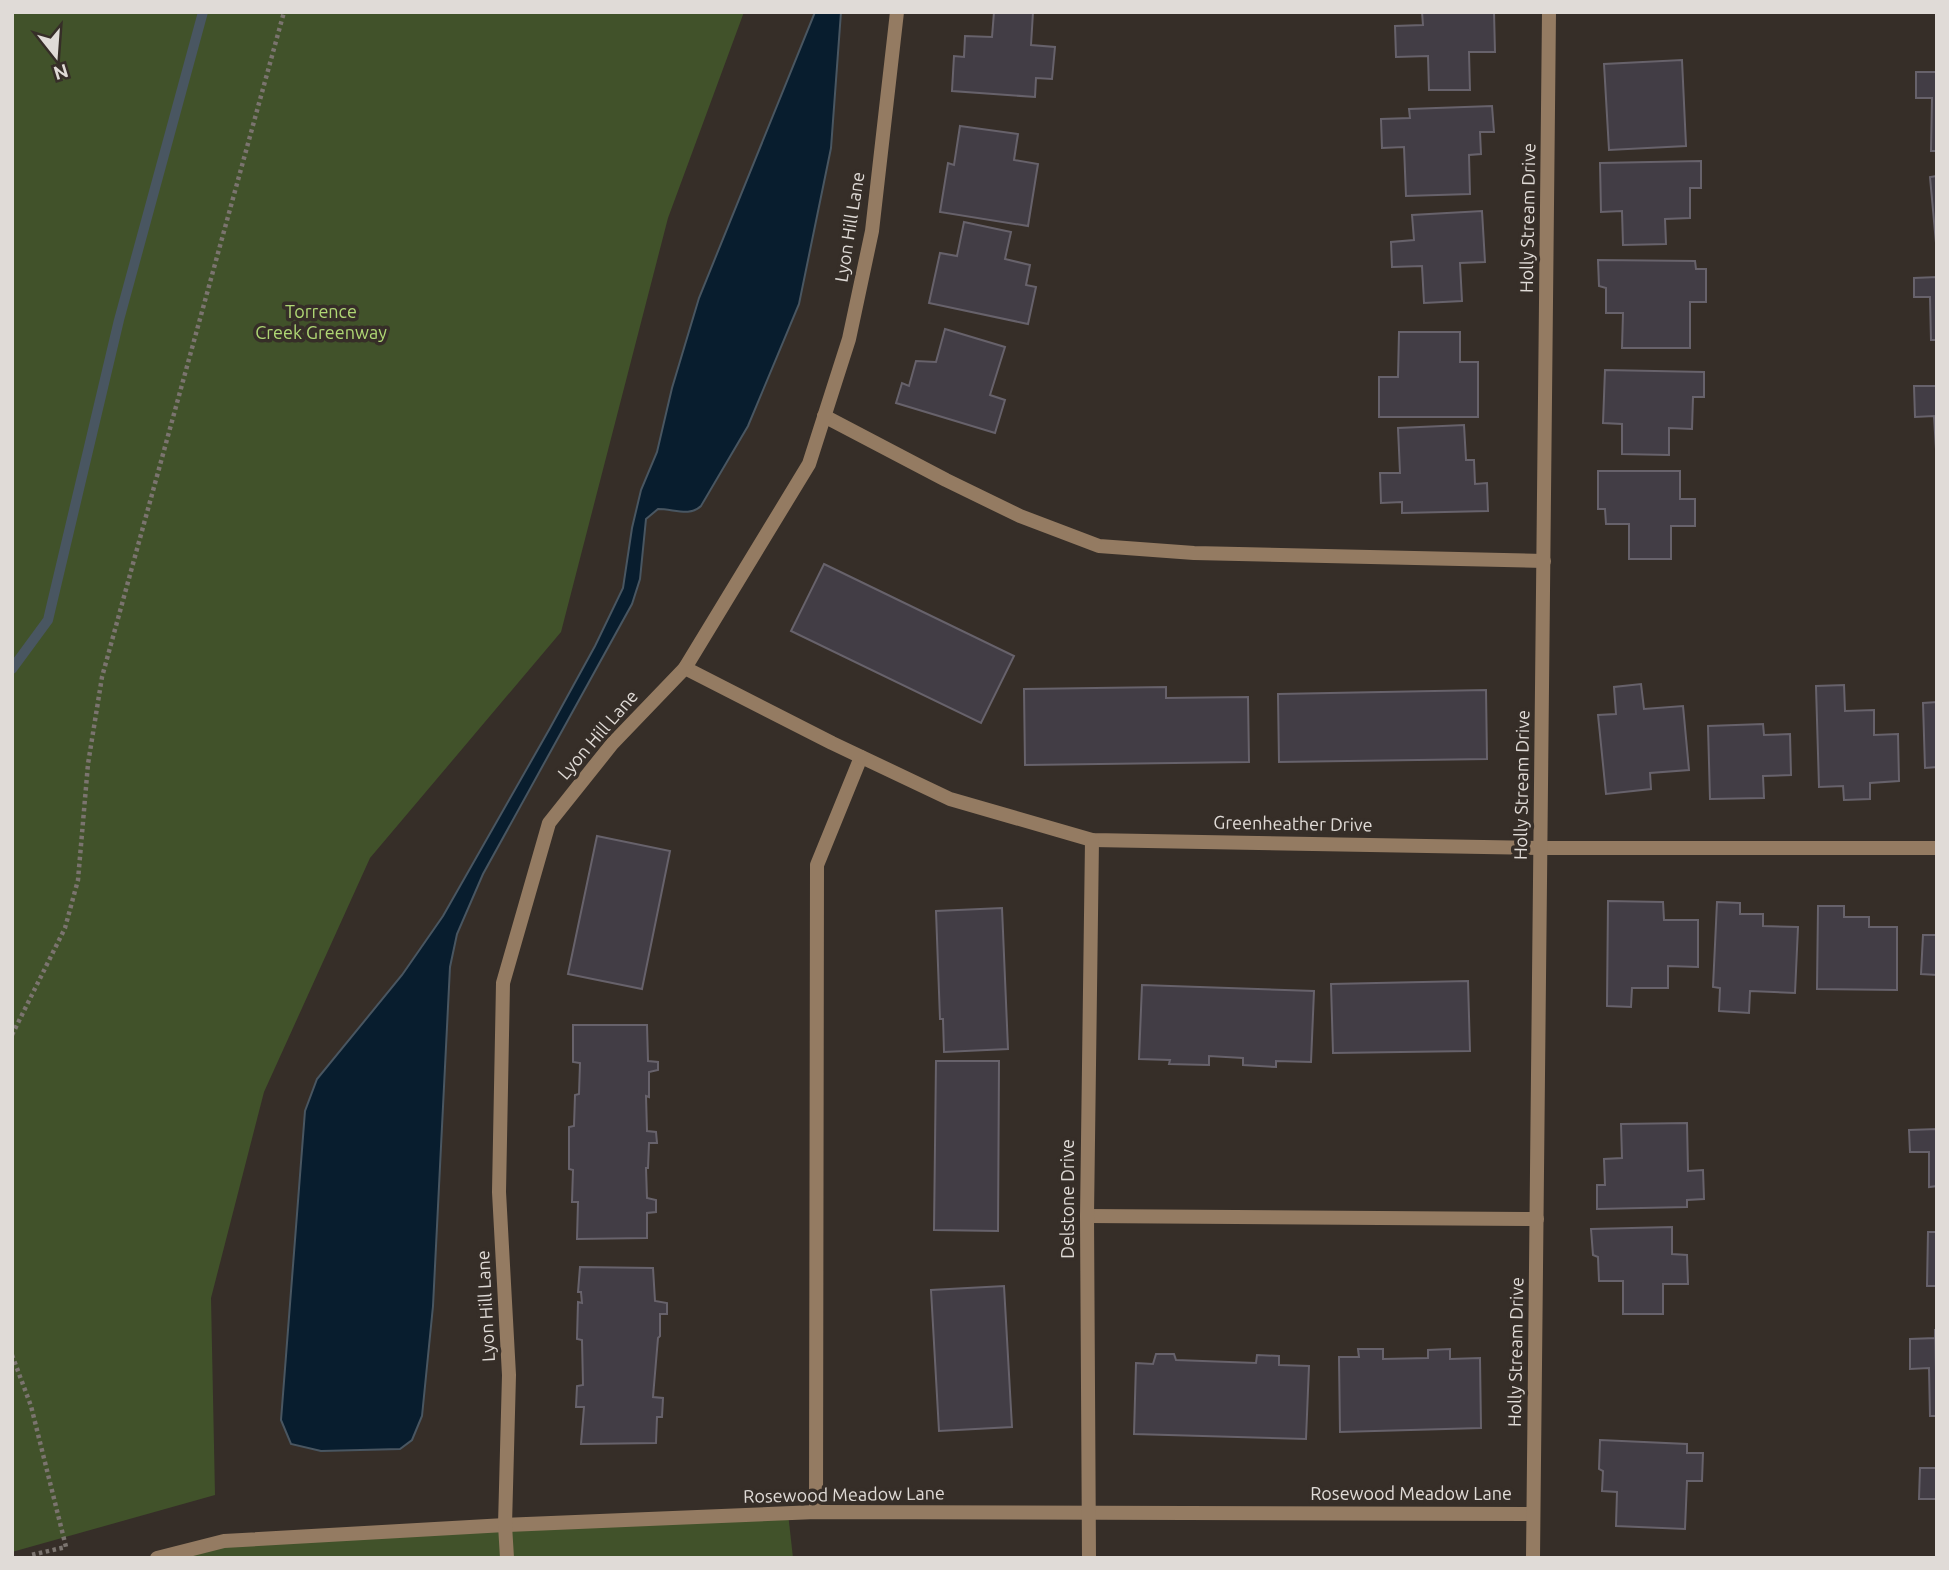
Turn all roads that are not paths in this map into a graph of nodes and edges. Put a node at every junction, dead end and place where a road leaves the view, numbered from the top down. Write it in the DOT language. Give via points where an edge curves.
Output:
graph roads {
  1 [pos="897,12"];
  2 [pos="1549,12"];
  3 [pos="824,416"];
  4 [pos="1544,561"];
  5 [pos="685,668"];
  6 [pos="861,757"];
  7 [pos="1093,840"];
  8 [pos="1541,848"];
  9 [pos="1937,848"];
  10 [pos="1087,1216"];
  11 [pos="1536,1219"];
  12 [pos="816,1512"];
  13 [pos="1090,1513"];
  14 [pos="1533,1514"];
  15 [pos="505,1525"];
  16 [pos="157,1558"];
  17 [pos="507,1558"];
  18 [pos="1089,1558"];
  19 [pos="1534,1558"];
  1 -- 3 [label="street, Lyon Hill Lane" via="872,231 849,339"];
  2 -- 4 [label="street, Holly Stream Drive"];
  3 -- 4 [label="street" via="1020,516 1099,546"];
  3 -- 5 [label="street, Lyon Hill Lane" via="808,464"];
  4 -- 8 [label="street, Holly Stream Drive"];
  5 -- 6 [label="street, Greenheather Drive"];
  5 -- 15 [label="street, Lyon Hill Lane" via="612,744 549,823 503,983 499,1192 509,1375"];
  6 -- 7 [label="street, Greenheather Drive" via="950,799"];
  6 -- 12 [label="street" via="817,865"];
  7 -- 8 [label="street, Greenheather Drive"];
  7 -- 10 [label="street, Delstone Drive"];
  8 -- 9 [label="street, Greenheather Drive"];
  8 -- 11 [label="street, Holly Stream Drive"];
  10 -- 11 [label="street"];
  10 -- 13 [label="street, Delstone Drive"];
  11 -- 14 [label="street, Holly Stream Drive"];
  12 -- 13 [label="street, Rosewood Meadow Lane"];
  12 -- 15 [label="street, Rosewood Meadow Lane"];
  13 -- 14 [label="street, Rosewood Meadow Lane"];
  13 -- 18 [label="street, Delstone Drive"];
  14 -- 19 [label="street, Holly Stream Drive"];
  15 -- 16 [label="street, Rosewood Meadow Lane" via="224,1541"];
  15 -- 17 [label="street, Lyon Hill Lane"];
}
